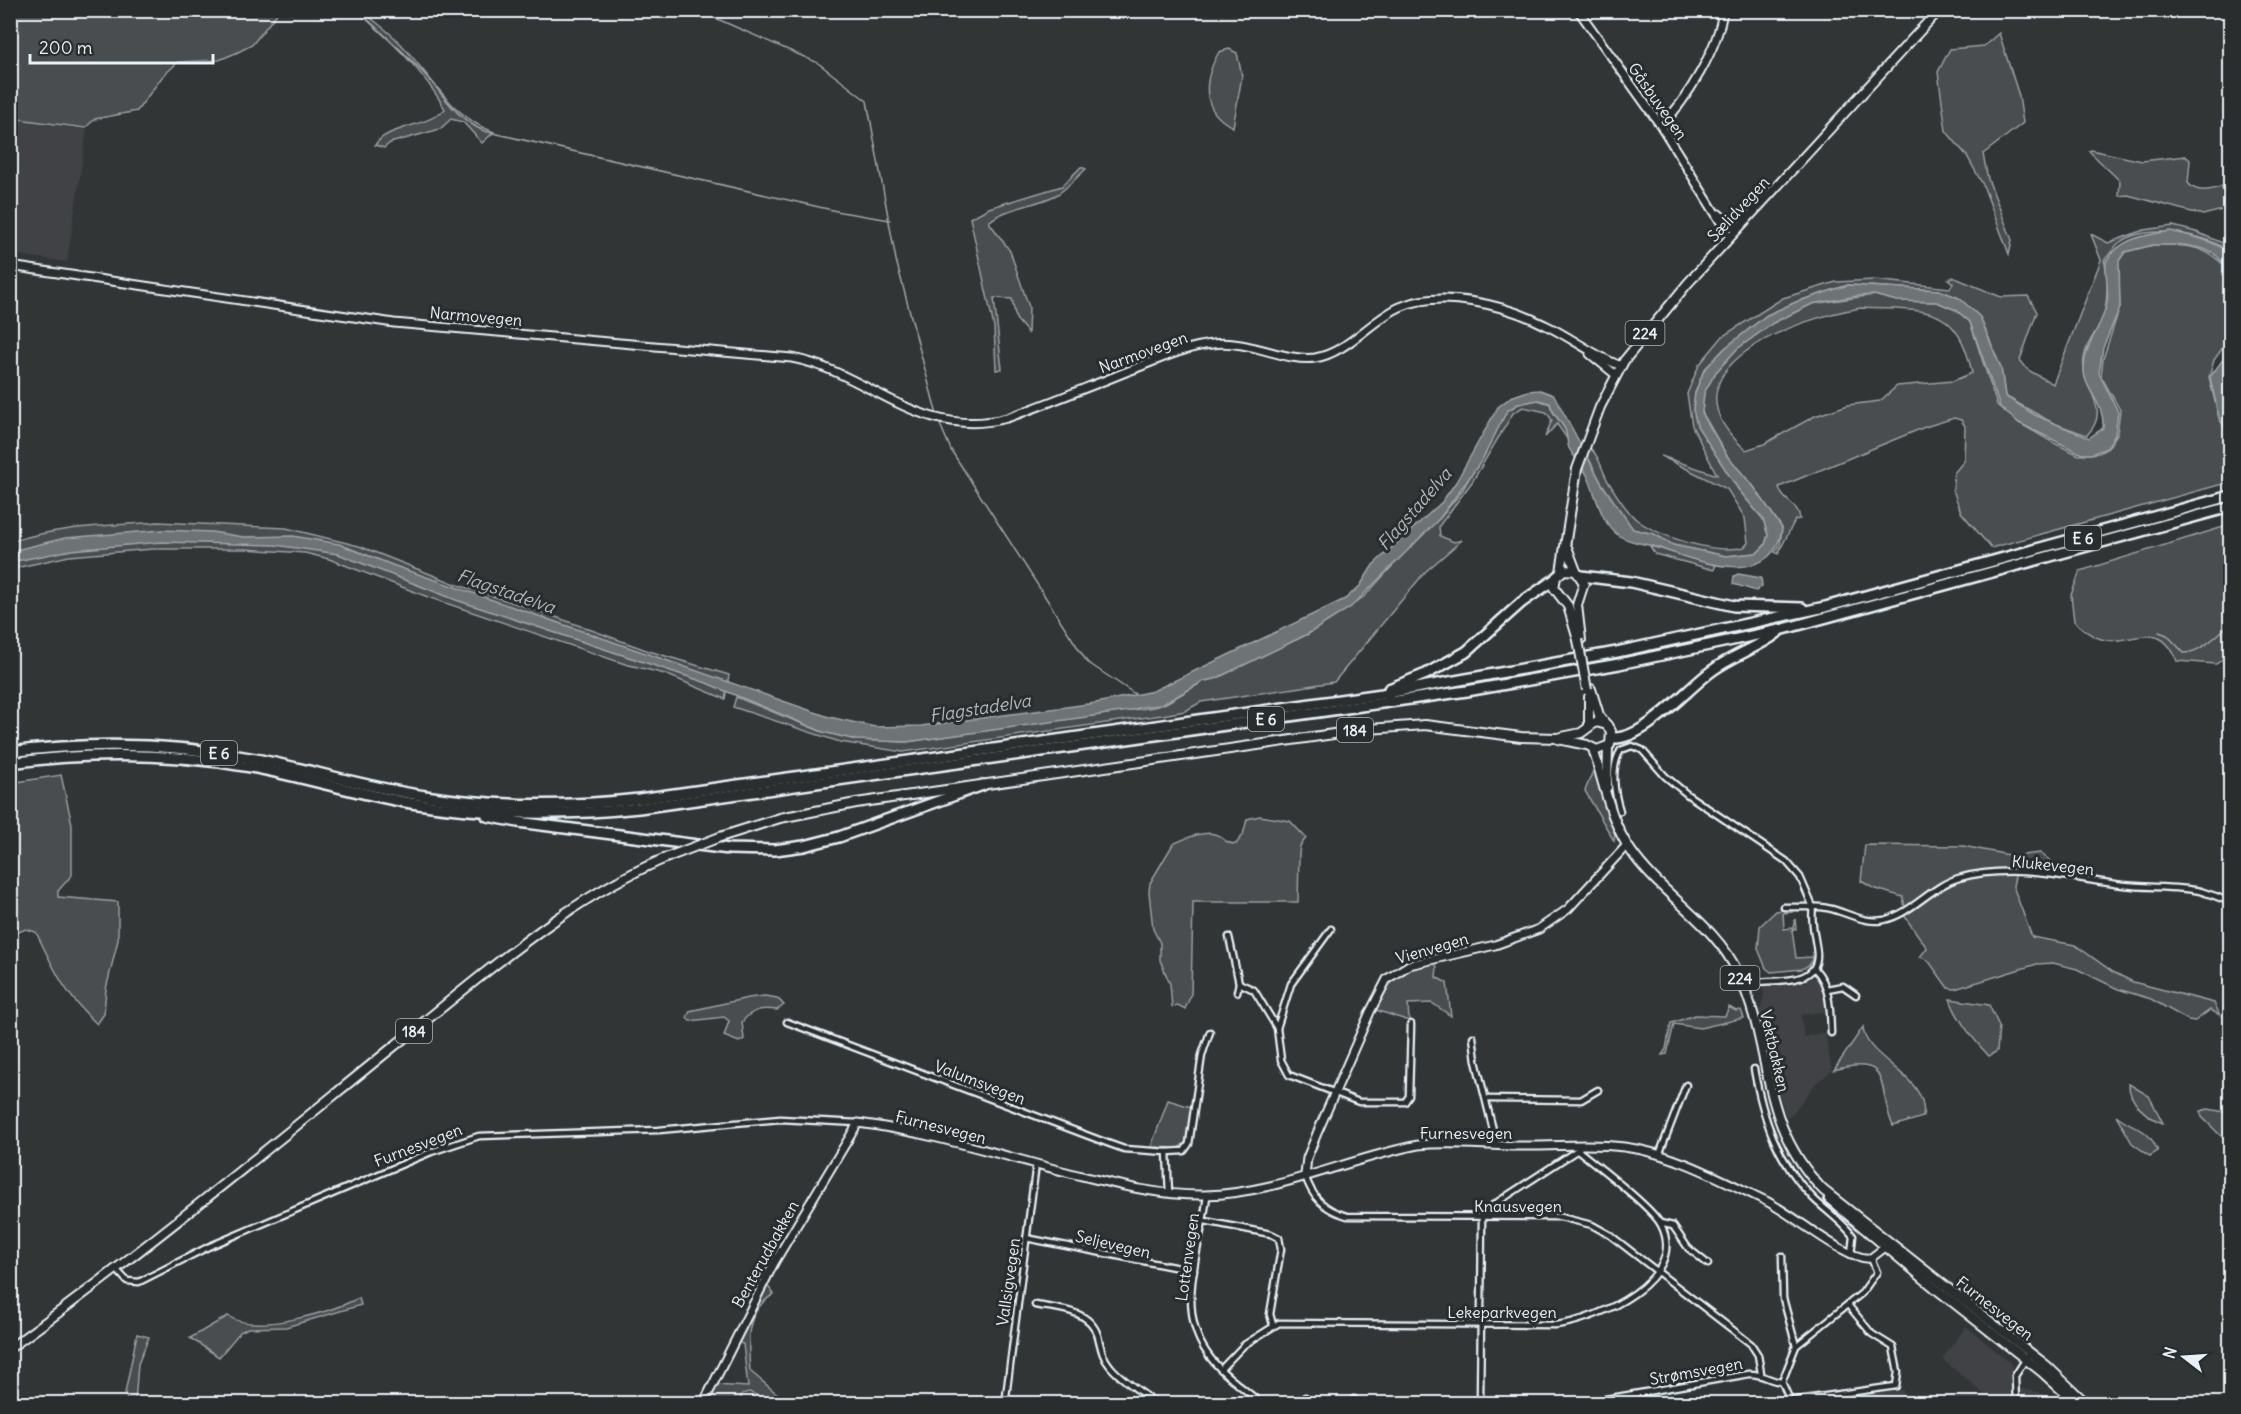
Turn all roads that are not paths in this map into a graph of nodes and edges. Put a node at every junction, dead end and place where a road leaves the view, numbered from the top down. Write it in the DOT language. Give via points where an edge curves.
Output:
graph roads {
  1 [pos="1578,10"];
  2 [pos="1723,10"];
  3 [pos="1939,10"];
  4 [pos="1660,126"];
  5 [pos="1714,208"];
  6 [pos="1737,230"];
  7 [pos="1730,237"];
  8 [pos="10,266"];
  9 [pos="1581,346"];
  10 [pos="1621,366"];
  11 [pos="1616,375"];
  12 [pos="2230,496"];
  13 [pos="2230,507"];
  14 [pos="1566,542"];
  15 [pos="1561,572"];
  16 [pos="1578,573"];
  17 [pos="1554,580"];
  18 [pos="1579,595"];
  19 [pos="1564,598"];
  20 [pos="1825,607"];
  21 [pos="1780,630"];
  22 [pos="1579,640"];
  23 [pos="1589,690"];
  24 [pos="1382,694"];
  25 [pos="1606,725"];
  26 [pos="1588,728"];
  27 [pos="1557,738"];
  28 [pos="1610,743"];
  29 [pos="1590,747"];
  30 [pos="10,752"];
  31 [pos="10,763"];
  32 [pos="983,784"];
  33 [pos="1607,795"];
  34 [pos="461,809"];
  35 [pos="1620,811"];
  36 [pos="1627,845"];
  37 [pos="2230,902"];
  38 [pos="1784,907"];
  39 [pos="1813,907"];
  40 [pos="1331,929"];
  41 [pos="1229,937"];
  42 [pos="1815,969"];
  43 [pos="1239,983"];
  44 [pos="1743,984"];
  45 [pos="1827,989"];
  46 [pos="1237,992"];
  47 [pos="1856,995"];
  48 [pos="787,1022"];
  49 [pos="1411,1024"];
  50 [pos="1277,1028"];
  51 [pos="1210,1032"];
  52 [pos="1831,1034"];
  53 [pos="1473,1037"];
  54 [pos="1754,1069"];
  55 [pos="1686,1085"];
  56 [pos="1598,1090"];
  57 [pos="1334,1094"];
  58 [pos="1487,1099"];
  59 [pos="858,1123"];
  60 [pos="1497,1146"];
  61 [pos="1578,1148"];
  62 [pos="1167,1152"];
  63 [pos="1659,1155"];
  64 [pos="1036,1164"];
  65 [pos="1305,1175"];
  66 [pos="1169,1193"];
  67 [pos="1207,1195"];
  68 [pos="1482,1217"];
  69 [pos="1205,1221"];
  70 [pos="1660,1223"];
  71 [pos="1026,1238"];
  72 [pos="1889,1245"];
  73 [pos="1851,1255"];
  74 [pos="1782,1256"];
  75 [pos="1871,1258"];
  76 [pos="1708,1264"];
  77 [pos="116,1269"];
  78 [pos="1656,1270"];
  79 [pos="1194,1271"];
  80 [pos="1035,1305"];
  81 [pos="1848,1305"];
  82 [pos="1481,1324"];
  83 [pos="1273,1325"];
  84 [pos="1796,1346"];
  85 [pos="10,1348"];
  86 [pos="2028,1356"];
  87 [pos="1222,1368"];
  88 [pos="1761,1373"];
  89 [pos="1782,1382"];
  90 [pos="1305,1396"];
  91 [pos="1597,1402"];
  92 [pos="1791,1402"];
  93 [pos="703,1404"];
  94 [pos="1005,1404"];
  95 [pos="1157,1404"];
  96 [pos="1262,1404"];
  97 [pos="1299,1404"];
  98 [pos="1480,1404"];
  99 [pos="1577,1404"];
  100 [pos="2016,1404"];
  101 [pos="2077,1404"];
  102 [pos="2087,1404"];
  1 -- 4 [label="main road, Gåsbuvegen"];
  2 -- 4 [label="main road" via="1708,57"];
  3 -- 6 [label="main road, Sælidvegen / 224"];
  4 -- 5 [label="main road, Gåsbuvegen"];
  5 -- 6 [label="main road, Gåsbuvegen"];
  5 -- 7 [label="main road, Gåsbuvegen"];
  6 -- 7 [label="main road, Sælidvegen / 224"];
  7 -- 10 [label="main road, Sælidvegen / 224" via="1653,322"];
  8 -- 9 [label="main road, Narmovegen" via="394,323 792,358 825,367 890,402 931,417 974,422 1007,418 1205,345 1236,343 1298,357 1319,357 1395,309 1425,299 1463,300 1514,313 1546,325"];
  9 -- 10 [label="main road, Narmovegen"];
  9 -- 11 [label="main road, Narmovegen"];
  10 -- 11 [label="main road, Sælidvegen / 224"];
  11 -- 14 [label="main road, Sælidvegen / 224" via="1577,469"];
  12 -- 20 [label="highway, E 6"];
  13 -- 21 [label="highway, E 6"];
  14 -- 15 [label="main road, 224"];
  14 -- 16 [label="main road, 224"];
  15 -- 16 [label="main road"];
  15 -- 17 [label="main road"];
  16 -- 18 [label="main road, 224" via="1584,587"];
  16 -- 20 [label="highway, E 6" via="1734,606"];
  17 -- 19 [label="main road, 224" via="1556,591"];
  17 -- 24 [label="highway, E 6" via="1466,652"];
  18 -- 19 [label="main road"];
  18 -- 22 [label="main road, 224"];
  19 -- 22 [label="main road, 224"];
  20 -- 24 [label="highway, E 6" via="1617,652"];
  21 -- 28 [label="highway, E 6" via="1713,669 1645,727"];
  21 -- 34 [label="highway, E 6" via="1467,691 648,807 556,814"];
  22 -- 23 [label="main road, 224, bridge"];
  23 -- 25 [label="main road, 224"];
  23 -- 26 [label="main road, 224"];
  24 -- 30 [label="highway, E 6" via="666,795 567,804 504,804 424,796 254,759 172,747 89,745"];
  25 -- 26 [label="main road" via="1599,722"];
  25 -- 28 [label="main road, 224"];
  26 -- 27 [label="main road, 184"];
  26 -- 29 [label="main road, 224" via="1584,737"];
  27 -- 29 [label="main road, 184"];
  27 -- 32 [label="main road, 184" via="1436,726 1392,726"];
  28 -- 29 [label="main road" via="1601,750"];
  28 -- 33 [label="main road, Vektbakken / 224"];
  29 -- 33 [label="main road, Vektbakken / 224"];
  31 -- 34 [label="highway, E 6" via="89,755 198,759 412,803"];
  32 -- 34 [label="highway, E 6" via="829,840 764,850 518,822"];
  32 -- 77 [label="main road, 184, bridge" via="756,824 632,874 529,940"];
  33 -- 36 [label="main road, Vektbakken / 224"];
  35 -- 39 [label="street" via="1616,762 1621,750 1632,746 1642,750 1665,776 1697,802 1786,861 1803,882"];
  36 -- 44 [label="main road, Vektbakken / 224" via="1650,875 1712,935"];
  36 -- 57 [label="main road, Vienvegen" via="1568,909 1539,929 1495,945 1409,965 1391,975 1378,993"];
  37 -- 39 [label="street, Klukevegen" via="2200,891 2018,871 1982,873 1947,882 1886,920 1868,920 1823,906"];
  38 -- 39 [label="street, Klukevegen"];
  39 -- 42 [label="street"];
  40 -- 50 [label="street" via="1291,984"];
  41 -- 43 [label="street"];
  42 -- 44 [label="street" via="1805,977"];
  42 -- 45 [label="street"];
  43 -- 46 [label="street"];
  43 -- 50 [label="street" via="1254,990"];
  44 -- 72 [label="main road, Vektbakken / 224" via="1778,1120 1796,1158 1822,1190"];
  45 -- 47 [label="street" via="1844,986"];
  45 -- 52 [label="street"];
  48 -- 62 [label="street, Valumsvegen" via="1124,1149"];
  49 -- 57 [label="street" via="1409,1096 1405,1102 1370,1104"];
  50 -- 57 [label="street" via="1281,1060 1287,1073"];
  51 -- 62 [label="street" via="1202,1055 1189,1144 1184,1151"];
  53 -- 58 [label="street"];
  54 -- 73 [label="street, Vektbakken" via="1762,1111 1778,1151 1807,1192 1853,1236"];
  55 -- 63 [label="street"];
  56 -- 58 [label="street" via="1581,1100"];
  57 -- 65 [label="main road, Vienvegen" via="1307,1158"];
  58 -- 60 [label="street"];
  59 -- 64 [label="main road, Furnesvegen"];
  59 -- 77 [label="street, Furnesvegen" via="780,1119 659,1130 479,1136 422,1156 208,1247 139,1282 127,1281"];
  59 -- 93 [label="main road, Benterudbakken" via="774,1263"];
  60 -- 61 [label="main road, Furnesvegen"];
  60 -- 65 [label="main road, Furnesvegen" via="1418,1145"];
  61 -- 63 [label="main road, Furnesvegen" via="1623,1146"];
  61 -- 68 [label="street" via="1493,1205"];
  61 -- 70 [label="street"];
  62 -- 66 [label="street"];
  63 -- 73 [label="main road, Furnesvegen" via="1776,1205"];
  64 -- 66 [label="main road, Furnesvegen" via="1129,1188"];
  64 -- 71 [label="street, Vallsigvegen"];
  65 -- 67 [label="main road, Furnesvegen"];
  65 -- 68 [label="street, Knausvegen" via="1323,1206 1347,1216"];
  66 -- 67 [label="main road, Furnesvegen"];
  67 -- 69 [label="street, Lottenvegen"];
  68 -- 78 [label="street, Knausvegen" via="1575,1219 1610,1234"];
  68 -- 82 [label="street"];
  69 -- 79 [label="street, Lottenvegen"];
  69 -- 83 [label="street" via="1279,1238 1281,1249 1270,1314"];
  70 -- 76 [label="street" via="1673,1226 1688,1248"];
  70 -- 78 [label="street, Lekeparkvegen" via="1665,1252"];
  71 -- 79 [label="street, Seljevegen"];
  71 -- 94 [label="street, Vallsigvegen"];
  72 -- 75 [label="main road"];
  72 -- 86 [label="main road, Furnesvegen / 224"];
  73 -- 75 [label="main road, Furnesvegen"];
  74 -- 84 [label="street" via="1783,1298"];
  75 -- 81 [label="street" via="1877,1272 1875,1278"];
  77 -- 85 [label="main road, 184"];
  78 -- 82 [label="street, Lekeparkvegen" via="1623,1302 1587,1319 1556,1325"];
  78 -- 88 [label="street, Knausvegen" via="1751,1344 1758,1355"];
  79 -- 87 [label="street, Lottenvegen" via="1190,1304 1194,1324 1208,1355"];
  80 -- 95 [label="street" via="1071,1311 1086,1319 1094,1328 1111,1368"];
  81 -- 84 [label="street"];
  81 -- 92 [label="street" via="1872,1334 1893,1347 1898,1372 1896,1386"];
  82 -- 83 [label="street, Lekeparkvegen" via="1296,1321"];
  82 -- 98 [label="street"];
  83 -- 87 [label="street, Lekeparkvegen" via="1244,1345"];
  84 -- 89 [label="street"];
  86 -- 100 [label="street" via="2015,1376"];
  86 -- 101 [label="main road, Furnesvegen / 224"];
  86 -- 102 [label="main road, Furnesvegen / 224" via="2066,1382"];
  87 -- 96 [label="street, Lottenvegen"];
  88 -- 89 [label="street, Strømsvegen"];
  88 -- 91 [label="street, Strømsvegen"];
  89 -- 92 [label="street"];
  90 -- 97 [label="street"];
  91 -- 99 [label="street, Strømsvegen"];
}
